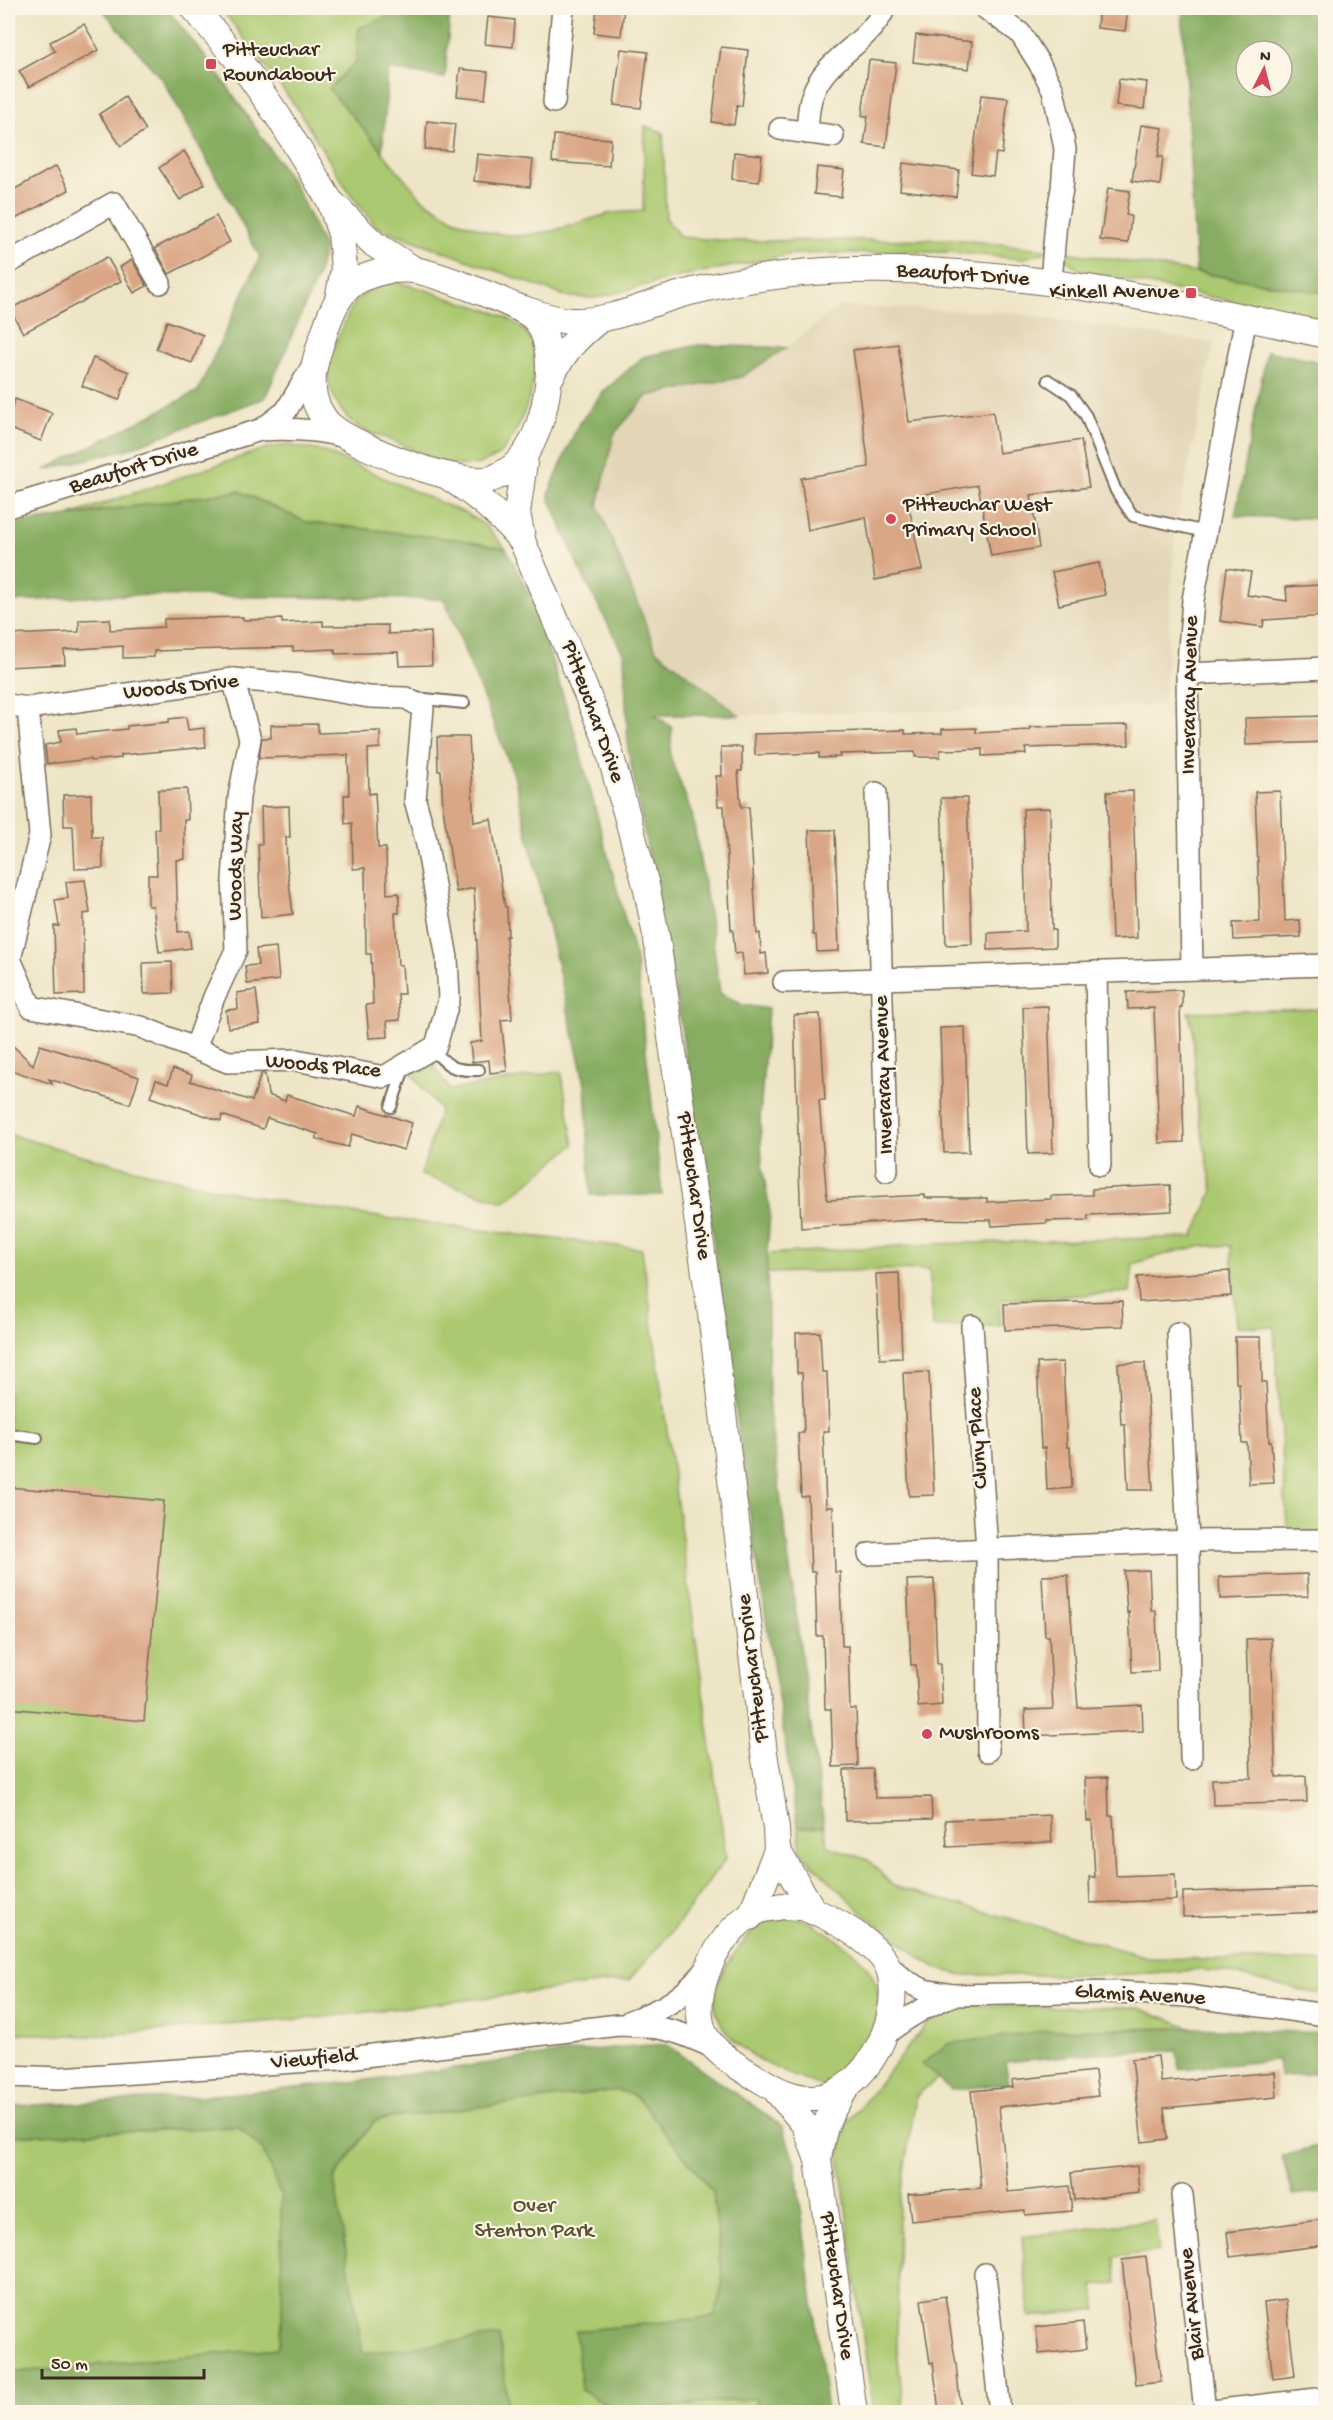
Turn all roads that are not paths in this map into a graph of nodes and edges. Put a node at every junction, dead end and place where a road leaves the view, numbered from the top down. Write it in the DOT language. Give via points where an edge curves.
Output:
graph roads {
  1 [pos="194,8"];
  2 [pos="563,8"];
  3 [pos="885,8"];
  4 [pos="985,8"];
  5 [pos="554,102"];
  6 [pos="780,129"];
  7 [pos="807,133"];
  8 [pos="833,136"];
  9 [pos="330,201"];
  10 [pos="8,263"];
  11 [pos="414,270"];
  12 [pos="1051,282"];
  13 [pos="160,283"];
  14 [pos="337,302"];
  15 [pos="515,306"];
  16 [pos="1246,317"];
  17 [pos="600,319"];
  18 [pos="1326,334"];
  19 [pos="315,362"];
  20 [pos="1048,380"];
  21 [pos="549,381"];
  22 [pos="260,430"];
  23 [pos="354,440"];
  24 [pos="525,455"];
  25 [pos="449,477"];
  26 [pos="8,507"];
  27 [pos="1206,532"];
  28 [pos="523,543"];
  29 [pos="1326,668"];
  30 [pos="1187,674"];
  31 [pos="233,679"];
  32 [pos="415,703"];
  33 [pos="464,703"];
  34 [pos="18,706"];
  35 [pos="876,793"];
  36 [pos="15,899"];
  37 [pos="1326,965"];
  38 [pos="1192,969"];
  39 [pos="1096,972"];
  40 [pos="882,979"];
  41 [pos="784,982"];
  42 [pos="195,1048"];
  43 [pos="432,1049"];
  44 [pos="405,1065"];
  45 [pos="479,1070"];
  46 [pos="391,1107"];
  47 [pos="1100,1165"];
  48 [pos="887,1171"];
  49 [pos="972,1326"];
  50 [pos="1178,1333"];
  51 [pos="8,1434"];
  52 [pos="37,1437"];
  53 [pos="1326,1539"];
  54 [pos="1188,1541"];
  55 [pos="987,1550"];
  56 [pos="869,1554"];
  57 [pos="988,1751"];
  58 [pos="1191,1759"];
  59 [pos="777,1850"];
  60 [pos="814,1912"];
  61 [pos="750,1917"];
  62 [pos="886,1964"];
  63 [pos="706,1970"];
  64 [pos="953,1995"];
  65 [pos="1326,2015"];
  66 [pos="618,2025"];
  67 [pos="885,2035"];
  68 [pos="717,2049"];
  69 [pos="8,2076"];
  70 [pos="849,2083"];
  71 [pos="774,2088"];
  72 [pos="818,2160"];
  73 [pos="1182,2195"];
  74 [pos="985,2274"];
  75 [pos="1326,2398"];
  76 [pos="854,2412"];
  77 [pos="1000,2412"];
  78 [pos="1204,2412"];
  1 -- 9 [label="street" via="243,66"];
  2 -- 5 [label="street"];
  3 -- 7 [label="street" via="869,33 829,66 819,80 811,97"];
  4 -- 12 [label="street" via="1020,33 1053,90 1065,149"];
  6 -- 7 [label="street"];
  7 -- 8 [label="street"];
  9 -- 11 [label="street" via="374,244"];
  9 -- 14 [label="street" via="341,234 344,269"];
  10 -- 13 [label="street" via="114,203"];
  11 -- 14 [label="street" via="369,274 342,292"];
  11 -- 15 [label="street"];
  12 -- 16 [label="street, Beaufort Drive"];
  12 -- 17 [label="street, Beaufort Drive" via="936,271 810,273 692,291"];
  14 -- 19 [label="street"];
  15 -- 17 [label="street, Beaufort Drive" via="554,319"];
  15 -- 21 [label="street" via="535,319 550,361"];
  16 -- 18 [label="street, Beaufort Drive"];
  16 -- 27 [label="street, Inveraray Avenue"];
  17 -- 21 [label="street, Beaufort Drive" via="574,340"];
  19 -- 22 [label="street, Beaufort Drive" via="286,411"];
  19 -- 23 [label="street" via="312,392 318,409 330,426"];
  20 -- 27 [label="lane" via="1071,395 1086,416 1116,491 1133,516"];
  21 -- 24 [label="street" via="539,427"];
  22 -- 23 [label="street, Beaufort Drive" via="318,430"];
  22 -- 26 [label="street, Beaufort Drive"];
  23 -- 25 [label="street"];
  24 -- 25 [label="street" via="492,480"];
  24 -- 28 [label="street, Pitteuchar Drive" via="517,513"];
  25 -- 28 [label="street, Pitteuchar Drive" via="481,498"];
  27 -- 30 [label="street, Inveraray Avenue" via="1193,600"];
  28 -- 59 [label="street, Pitteuchar Drive" via="606,739 657,940 711,1314"];
  29 -- 30 [label="street"];
  30 -- 38 [label="street, Inveraray Avenue"];
  31 -- 32 [label="street, Woods Drive"];
  31 -- 34 [label="street, Woods Drive"];
  31 -- 42 [label="street, Woods Way" via="250,739 239,796 233,879 236,950"];
  32 -- 33 [label="lane"];
  32 -- 43 [label="street" via="415,800 447,958 449,999"];
  34 -- 36 [label="street, Woods Place" via="40,836"];
  35 -- 40 [label="street, Inveraray Avenue"];
  36 -- 42 [label="street, Woods Place" via="10,959 31,1006 141,1027"];
  37 -- 38 [label="street, Inveraray Avenue"];
  38 -- 39 [label="street, Inveraray Avenue"];
  39 -- 40 [label="street, Inveraray Avenue"];
  39 -- 47 [label="street"];
  40 -- 41 [label="street, Inveraray Avenue"];
  40 -- 48 [label="street, Inveraray Avenue"];
  42 -- 44 [label="street, Woods Place" via="228,1062 296,1060 384,1077"];
  43 -- 44 [label="street, Woods Place"];
  43 -- 45 [label="lane" via="459,1071"];
  44 -- 46 [label="lane"];
  49 -- 55 [label="street, Cluny Place"];
  50 -- 54 [label="street"];
  51 -- 52 [label="lane"];
  53 -- 54 [label="street"];
  54 -- 55 [label="street"];
  54 -- 58 [label="street"];
  55 -- 56 [label="street"];
  55 -- 57 [label="street, Cluny Place"];
  59 -- 60 [label="street, Pitteuchar Drive"];
  59 -- 61 [label="street, Pitteuchar Drive"];
  60 -- 61 [label="street" via="782,1906 760,1910"];
  60 -- 62 [label="street" via="836,1921"];
  61 -- 63 [label="street" via="720,1947"];
  62 -- 64 [label="street, Glamis Avenue" via="924,1990"];
  62 -- 67 [label="street" via="893,1996"];
  63 -- 66 [label="street, Viewfield" via="686,1994 657,2012"];
  63 -- 68 [label="street" via="699,2008 704,2033"];
  64 -- 65 [label="street, Glamis Avenue" via="1117,1992 1188,1996"];
  64 -- 67 [label="street, Glamis Avenue" via="922,2008"];
  66 -- 68 [label="street, Viewfield" via="680,2031"];
  66 -- 69 [label="street, Viewfield" via="340,2059 60,2078"];
  67 -- 70 [label="street" via="873,2059"];
  68 -- 71 [label="street"];
  70 -- 71 [label="street" via="832,2094 813,2098"];
  70 -- 72 [label="street, Pitteuchar Drive" via="823,2130"];
  71 -- 72 [label="street, Pitteuchar Drive" via="805,2125"];
  72 -- 76 [label="street, Pitteuchar Drive"];
  73 -- 78 [label="street, Blair Avenue"];
  74 -- 77 [label="street"];
  75 -- 78 [label="street, Blair Avenue"];
}
